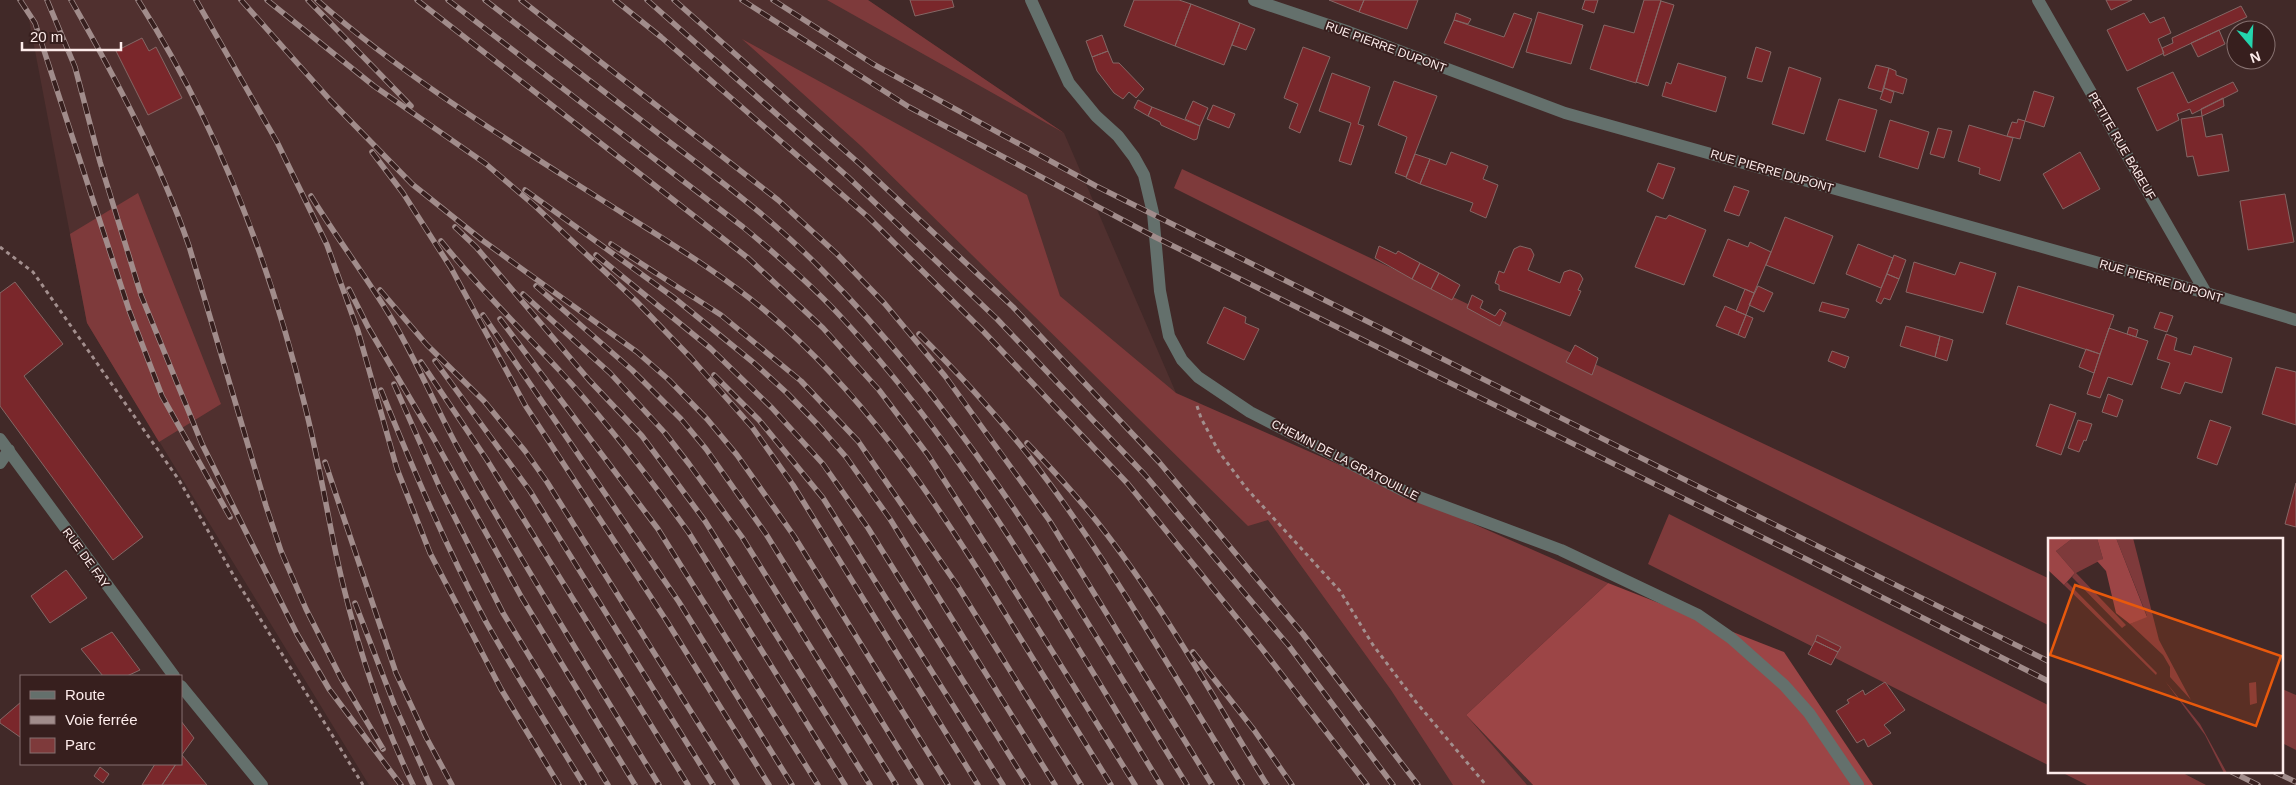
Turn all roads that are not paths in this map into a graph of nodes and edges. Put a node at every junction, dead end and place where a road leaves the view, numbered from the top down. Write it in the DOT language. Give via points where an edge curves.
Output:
graph roads {
  1 [pos="1031,0"];
  2 [pos="1254,0"];
  3 [pos="2038,0"];
  4 [pos="2206,293"];
  5 [pos="2296,320"];
  6 [pos="0,438"];
  7 [pos="9,450"];
  8 [pos="0,463"];
  9 [pos="173,675"];
  10 [pos="182,687"];
  11 [pos="262,785"];
  12 [pos="1858,785"];
  1 -- 12 [label="street, CHEMIN DE LA GRATOUILLE" via="1070,83 1134,156 1144,176 1153,213 1160,291 1169,336 1182,360 1198,377 1250,412 1406,492 1560,550 1698,615 1731,638 1784,685 1809,713"];
  2 -- 4 [label="street, RUE PIERRE DUPONT" via="1564,113"];
  3 -- 4 [label="street, PETITE RUE BABEUF"];
  4 -- 5 [label="street, RUE PIERRE DUPONT"];
  6 -- 7 [label="street, RUE DE FAY"];
  7 -- 8 [label="street"];
  7 -- 9 [label="street, RUE DE FAY"];
  10 -- 11 [label="street"];
}
